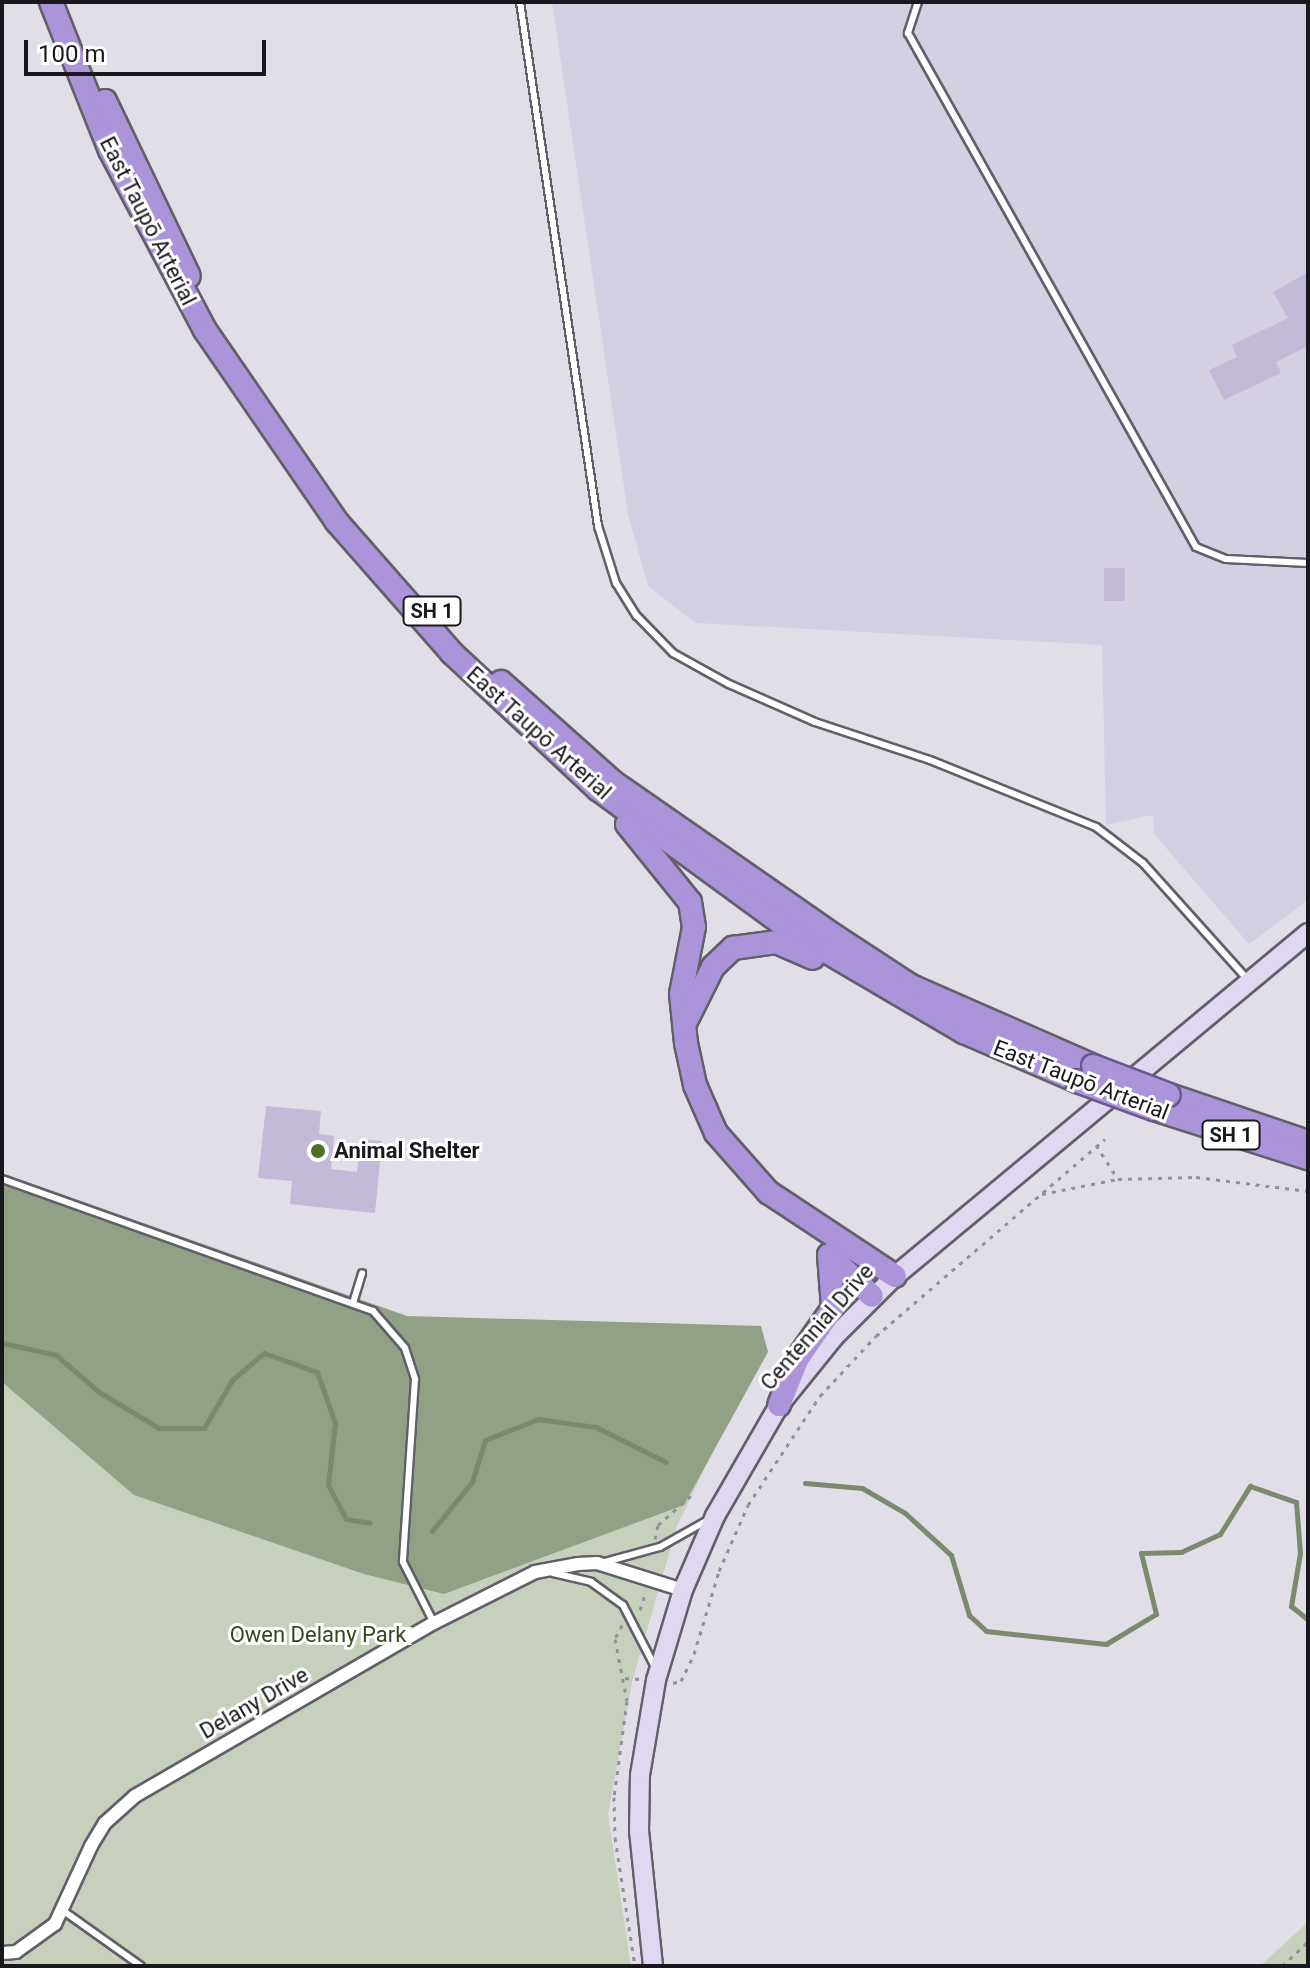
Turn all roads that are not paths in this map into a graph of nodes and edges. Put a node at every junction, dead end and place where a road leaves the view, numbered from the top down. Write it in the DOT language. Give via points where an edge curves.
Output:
graph roads {
  1 [pos="51,2"];
  2 [pos="66,2"];
  3 [pos="520,2"];
  4 [pos="918,2"];
  5 [pos="1308,563"];
  6 [pos="598,789"];
  7 [pos="1308,933"];
  8 [pos="1249,981"];
  9 [pos="685,1023"];
  10 [pos="964,1032"];
  11 [pos="1085,1074"];
  12 [pos="1162,1102"];
  13 [pos="1192,1105"];
  14 [pos="1308,1133"];
  15 [pos="1308,1142"];
  16 [pos="1308,1158"];
  17 [pos="2,1179"];
  18 [pos="809,1224"];
  19 [pos="829,1255"];
  20 [pos="362,1273"];
  21 [pos="895,1276"];
  22 [pos="872,1296"];
  23 [pos="353,1303"];
  24 [pos="779,1405"];
  25 [pos="715,1516"];
  26 [pos="597,1563"];
  27 [pos="535,1572"];
  28 [pos="683,1590"];
  29 [pos="434,1623"];
  30 [pos="657,1677"];
  31 [pos="65,1912"];
  32 [pos="2,1953"];
  33 [pos="141,1966"];
  34 [pos="653,1966"];
  1 -- 6 [label="highway, East Taupō Arterial / SH 1" via="110,150 157,245 205,330 281,444 337,522 425,624"];
  2 -- 11 [label="highway, East Taupō Arterial / SH 1" via="105,102 196,288 269,410 339,504 484,667 613,782 849,946 911,986"];
  3 -- 8 [label="lane" via="598,526 616,583 637,616 673,653 729,684 815,722 930,760 1096,827 1143,863"];
  4 -- 5 [label="lane" via="908,33 1196,547 1226,559"];
  6 -- 9 [label="highway" via="690,902 694,927 681,994"];
  6 -- 10 [label="highway, East Taupō Arterial / SH 1" via="795,933"];
  7 -- 8 [label="main road, Centennial Drive"];
  8 -- 21 [label="main road, Centennial Drive"];
  9 -- 10 [label="highway" via="723,956 760,940 796,948 927,1023"];
  9 -- 18 [label="highway" via="690,1067 716,1133 747,1173"];
  10 -- 11 [label="highway, East Taupō Arterial / SH 1"];
  11 -- 12 [label="highway, East Taupō Arterial / SH 1, bridge"];
  12 -- 13 [label="highway, East Taupō Arterial / SH 1"];
  12 -- 16 [label="highway, East Taupō Arterial / SH 1"];
  13 -- 14 [label="highway"];
  13 -- 15 [label="highway, East Taupō Arterial / SH 1"];
  17 -- 23 [label="lane"];
  18 -- 19 [label="highway"];
  18 -- 21 [label="highway"];
  19 -- 22 [label="highway"];
  19 -- 24 [label="highway" via="833,1308 798,1358"];
  20 -- 23 [label="lane"];
  21 -- 22 [label="main road, Centennial Drive"];
  22 -- 24 [label="main road, Centennial Drive"];
  23 -- 29 [label="lane" via="373,1311 405,1348 415,1379 403,1562"];
  24 -- 25 [label="main road, Centennial Drive"];
  25 -- 26 [label="lane" via="660,1547"];
  25 -- 28 [label="main road, Centennial Drive"];
  26 -- 27 [label="street, Delany Drive"];
  26 -- 28 [label="street, Delany Drive"];
  27 -- 29 [label="street, Delany Drive"];
  27 -- 30 [label="lane" via="578,1577 607,1591 633,1618"];
  28 -- 30 [label="main road, Centennial Drive"];
  29 -- 31 [label="street, Delany Drive" via="135,1796 105,1823 91,1846"];
  30 -- 34 [label="main road, Centennial Drive" via="640,1775 639,1831"];
  31 -- 32 [label="street, Delany Drive" via="41,1938"];
  31 -- 33 [label="lane"];
}
